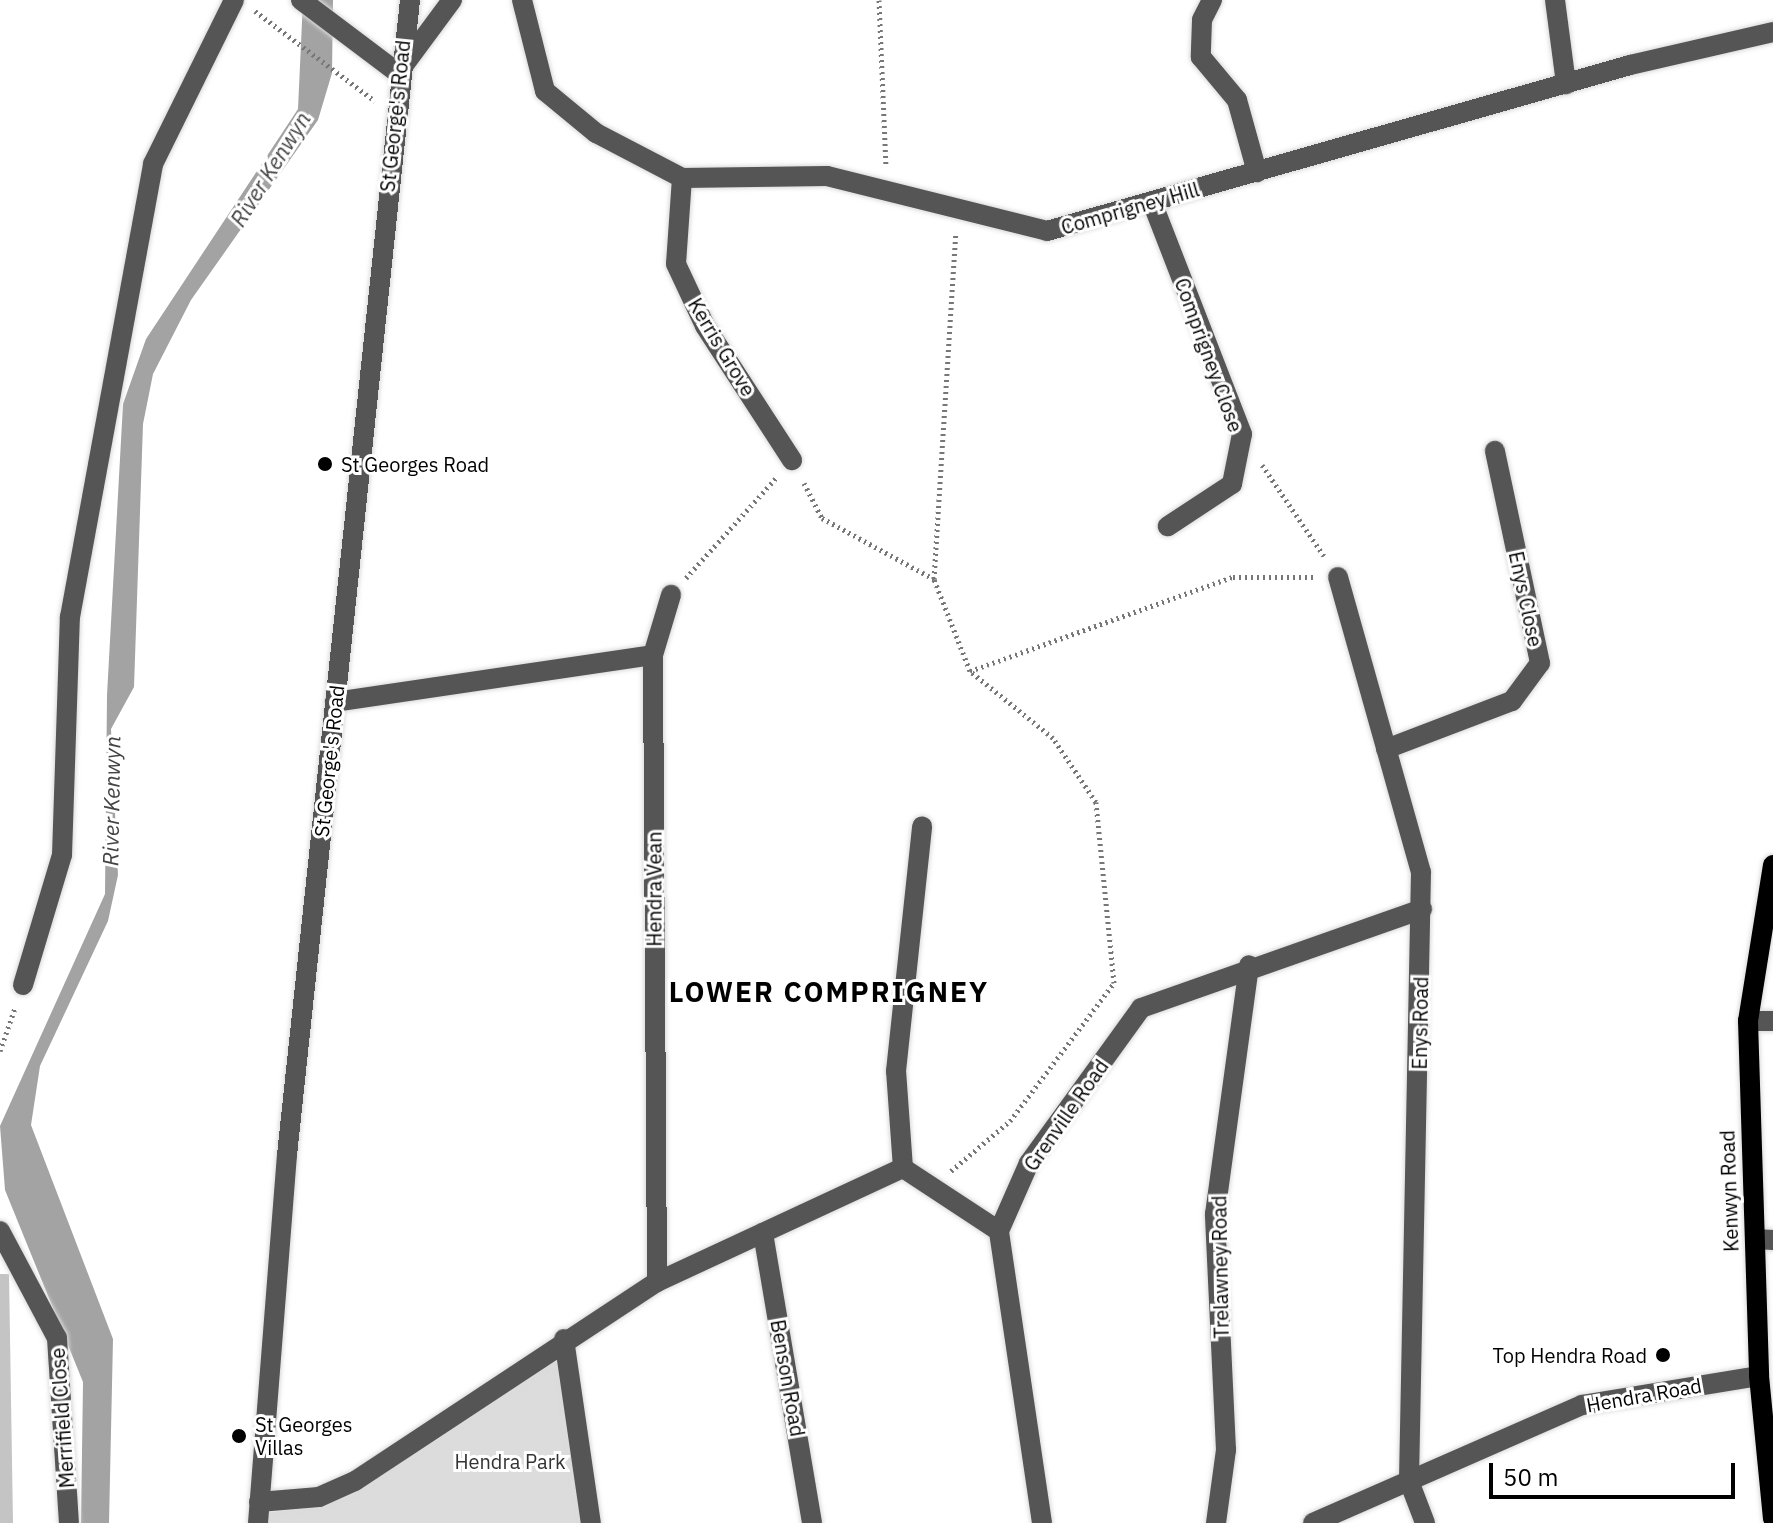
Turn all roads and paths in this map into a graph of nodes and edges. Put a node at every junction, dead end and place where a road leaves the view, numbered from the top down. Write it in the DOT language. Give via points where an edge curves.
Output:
graph roads {
  1 [pos="234,0"];
  2 [pos="242,0"];
  3 [pos="301,0"];
  4 [pos="410,0"];
  5 [pos="452,0"];
  6 [pos="522,0"];
  7 [pos="879,0"];
  8 [pos="1212,0"];
  9 [pos="1555,0"];
  10 [pos="1773,32"];
  11 [pos="398,73"];
  12 [pos="1566,84"];
  13 [pos="355,86"];
  14 [pos="1257,172"];
  15 [pos="682,178"];
  16 [pos="887,191"];
  17 [pos="1152,202"];
  18 [pos="957,208"];
  19 [pos="1242,434"];
  20 [pos="1495,451"];
  21 [pos="792,460"];
  22 [pos="1168,526"];
  23 [pos="1338,577"];
  24 [pos="934,579"];
  25 [pos="671,595"];
  26 [pos="653,655"];
  27 [pos="970,671"];
  28 [pos="335,702"];
  29 [pos="1386,749"];
  30 [pos="922,826"];
  31 [pos="1773,865"];
  32 [pos="1422,909"];
  33 [pos="1249,965"];
  34 [pos="23,985"];
  35 [pos="1748,1021"];
  36 [pos="1773,1021"];
  37 [pos="0,1051"];
  38 [pos="903,1168"];
  39 [pos="932,1187"];
  40 [pos="0,1231"];
  41 [pos="999,1231"];
  42 [pos="763,1233"];
  43 [pos="1764,1240"];
  44 [pos="657,1282"];
  45 [pos="564,1339"];
  46 [pos="1759,1376"];
  47 [pos="1409,1481"];
  48 [pos="259,1513"];
  49 [pos="1773,1518"];
  50 [pos="68,1523"];
  51 [pos="591,1523"];
  52 [pos="812,1523"];
  53 [pos="1042,1523"];
  54 [pos="1216,1523"];
  55 [pos="1313,1523"];
  56 [pos="1425,1523"];
  1 -- 34 [label="street" via="153,164 70,617 62,855"];
  2 -- 13 [label="path" via="289,42"];
  3 -- 11 [label="street"];
  4 -- 11 [label="street, St George's Road"];
  5 -- 11 [label="street"];
  6 -- 15 [label="street, Comprigney Hill" via="545,91 596,133"];
  7 -- 16 [label="path"];
  8 -- 14 [label="street" via="1202,20 1201,57 1237,100"];
  9 -- 12 [label="street"];
  10 -- 12 [label="street, Comprigney Hill"];
  11 -- 28 [label="street, St George's Road"];
  12 -- 14 [label="street, Comprigney Hill"];
  14 -- 17 [label="street, Comprigney Hill"];
  15 -- 16 [label="street, Comprigney Hill" via="827,176"];
  15 -- 21 [label="street, Kerris Grove" via="676,264 705,326"];
  16 -- 18 [label="street, Comprigney Hill"];
  17 -- 18 [label="street, Comprigney Hill" via="1047,231"];
  17 -- 19 [label="street, Comprigney Close"];
  18 -- 24 [label="path"];
  19 -- 22 [label="street, Comprigney Close" via="1232,484"];
  19 -- 23 [label="path"];
  20 -- 29 [label="street, Enys Close" via="1540,663 1512,701"];
  21 -- 24 [label="path" via="822,518"];
  21 -- 25 [label="path"];
  23 -- 27 [label="path" via="1233,577"];
  23 -- 29 [label="street, Enys Road"];
  24 -- 27 [label="path"];
  25 -- 26 [label="street, Hendra Vean"];
  26 -- 28 [label="street"];
  26 -- 44 [label="street, Hendra Vean"];
  27 -- 39 [label="path" via="1053,738 1096,802 1114,983 1010,1121"];
  28 -- 48 [label="street, St George's Road"];
  29 -- 32 [label="street, Enys Road" via="1421,872"];
  30 -- 38 [label="street" via="896,1071"];
  31 -- 35 [label="main road, Kenwyn Road"];
  32 -- 33 [label="street, Grenville Road"];
  32 -- 47 [label="street, Enys Road"];
  33 -- 41 [label="street, Grenville Road" via="1141,1008 1029,1163"];
  33 -- 54 [label="street, Trelawney Road" via="1215,1214 1226,1450"];
  34 -- 37 [label="path"];
  35 -- 36 [label="street"];
  35 -- 43 [label="main road, Kenwyn Road"];
  38 -- 39 [label="street"];
  38 -- 42 [label="street"];
  39 -- 41 [label="street"];
  40 -- 50 [label="street, Merrifield Close" via="57,1338"];
  41 -- 53 [label="street"];
  42 -- 44 [label="street"];
  42 -- 52 [label="street, Benson Road"];
  43 -- 46 [label="main road, Kenwyn Road"];
  44 -- 45 [label="street"];
  45 -- 48 [label="street" via="355,1481"];
  45 -- 51 [label="street"];
  46 -- 47 [label="street, Hendra Road" via="1582,1405"];
  46 -- 49 [label="main road, Kenwyn Road"];
  47 -- 55 [label="street, Hendra Road"];
  47 -- 56 [label="street"];
}
